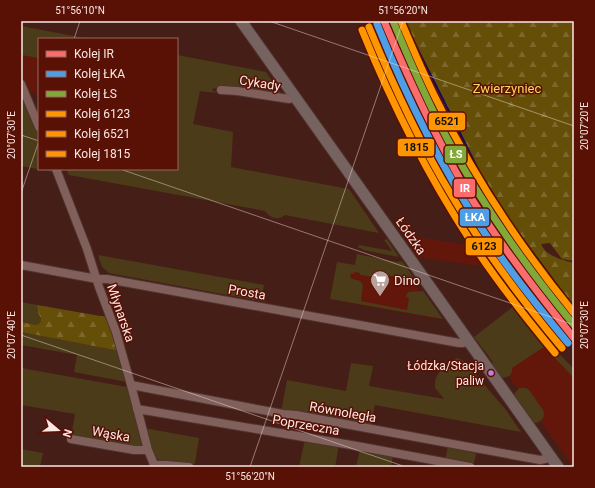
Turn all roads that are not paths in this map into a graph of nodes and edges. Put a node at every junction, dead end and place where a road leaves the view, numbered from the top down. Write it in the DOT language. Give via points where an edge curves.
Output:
graph roads {
  1 [pos="241,21"];
  2 [pos="21,84"];
  3 [pos="221,90"];
  4 [pos="295,97"];
  5 [pos="38,126"];
  6 [pos="56,170"];
  7 [pos="21,265"];
  8 [pos="97,279"];
  9 [pos="468,341"];
  10 [pos="131,385"];
  11 [pos="137,408"];
  12 [pos="71,439"];
  13 [pos="148,450"];
  14 [pos="551,457"];
  15 [pos="155,466"];
  16 [pos="189,467"];
  17 [pos="470,467"];
  18 [pos="558,467"];
  1 -- 4 [label="main road, Łódzka"];
  2 -- 5 [label="street"];
  3 -- 4 [label="street, Cykady" via="289,99"];
  4 -- 9 [label="main road, Łódzka"];
  6 -- 8 [label="street, Młynarska"];
  7 -- 8 [label="street, Prosta"];
  8 -- 9 [label="street, Prosta" via="459,343"];
  8 -- 10 [label="street, Młynarska"];
  9 -- 14 [label="main road, Łódzka"];
  10 -- 11 [label="street, Młynarska"];
  10 -- 14 [label="street, Równoległa" via="540,460"];
  11 -- 13 [label="street, Młynarska"];
  11 -- 17 [label="street, Poprzeczna"];
  12 -- 13 [label="street, Wąska"];
  13 -- 15 [label="street, Młynarska"];
  14 -- 18 [label="main road, Łódzka"];
  15 -- 16 [label="street"];
}
